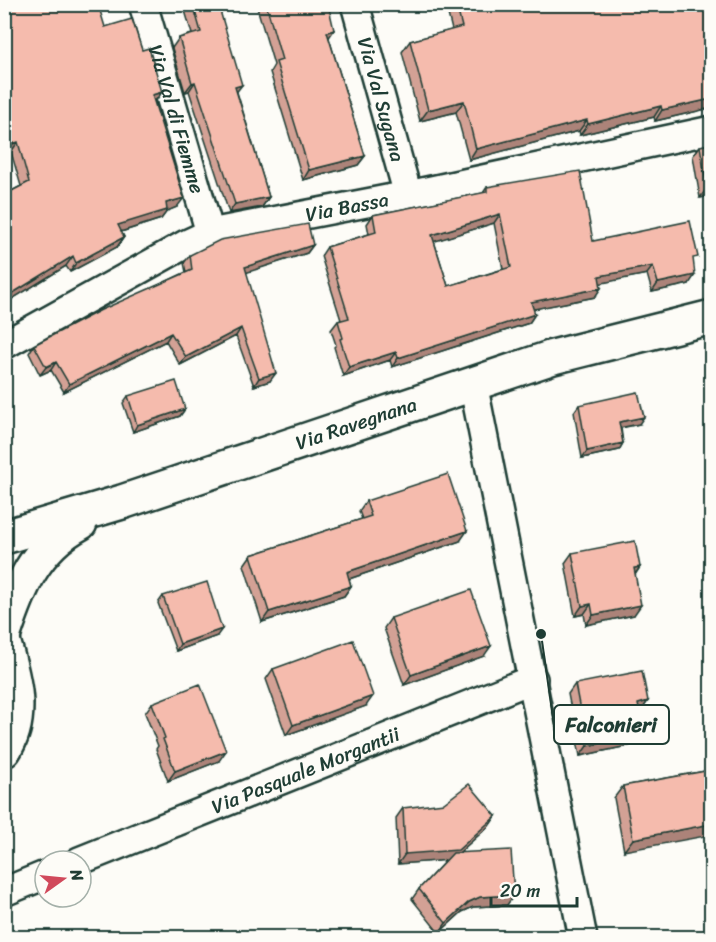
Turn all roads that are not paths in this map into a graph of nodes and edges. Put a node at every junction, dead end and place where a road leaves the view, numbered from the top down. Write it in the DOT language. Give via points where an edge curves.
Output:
graph roads {
  1 [pos="143,4"];
  2 [pos="355,4"];
  3 [pos="711,130"];
  4 [pos="408,195"];
  5 [pos="210,233"];
  6 [pos="711,317"];
  7 [pos="4,345"];
  8 [pos="473,383"];
  9 [pos="122,502"];
  10 [pos="4,537"];
  11 [pos="4,634"];
  12 [pos="4,644"];
  13 [pos="533,679"];
  14 [pos="4,750"];
  15 [pos="93,855"];
  16 [pos="33,880"];
  17 [pos="4,892"];
  18 [pos="584,938"];
  1 -- 5 [label="street, Via Val di Fiemme"];
  2 -- 4 [label="street, Via Val Sugana"];
  3 -- 4 [label="street, Via Bassa"];
  4 -- 5 [label="street, Via Bassa"];
  5 -- 7 [label="street, Via Bassa"];
  6 -- 8 [label="street, Via Ravegnana" via="553,357"];
  8 -- 9 [label="street, Via Ravegnana"];
  8 -- 13 [label="street"];
  9 -- 10 [label="street, Via Ravegnana"];
  9 -- 11 [label="street" via="73,527 40,553 19,590"];
  12 -- 14 [label="street" via="17,700"];
  13 -- 15 [label="street, Via Pasquale Morgantii"];
  13 -- 18 [label="street"];
  16 -- 17 [label="street"];
}
